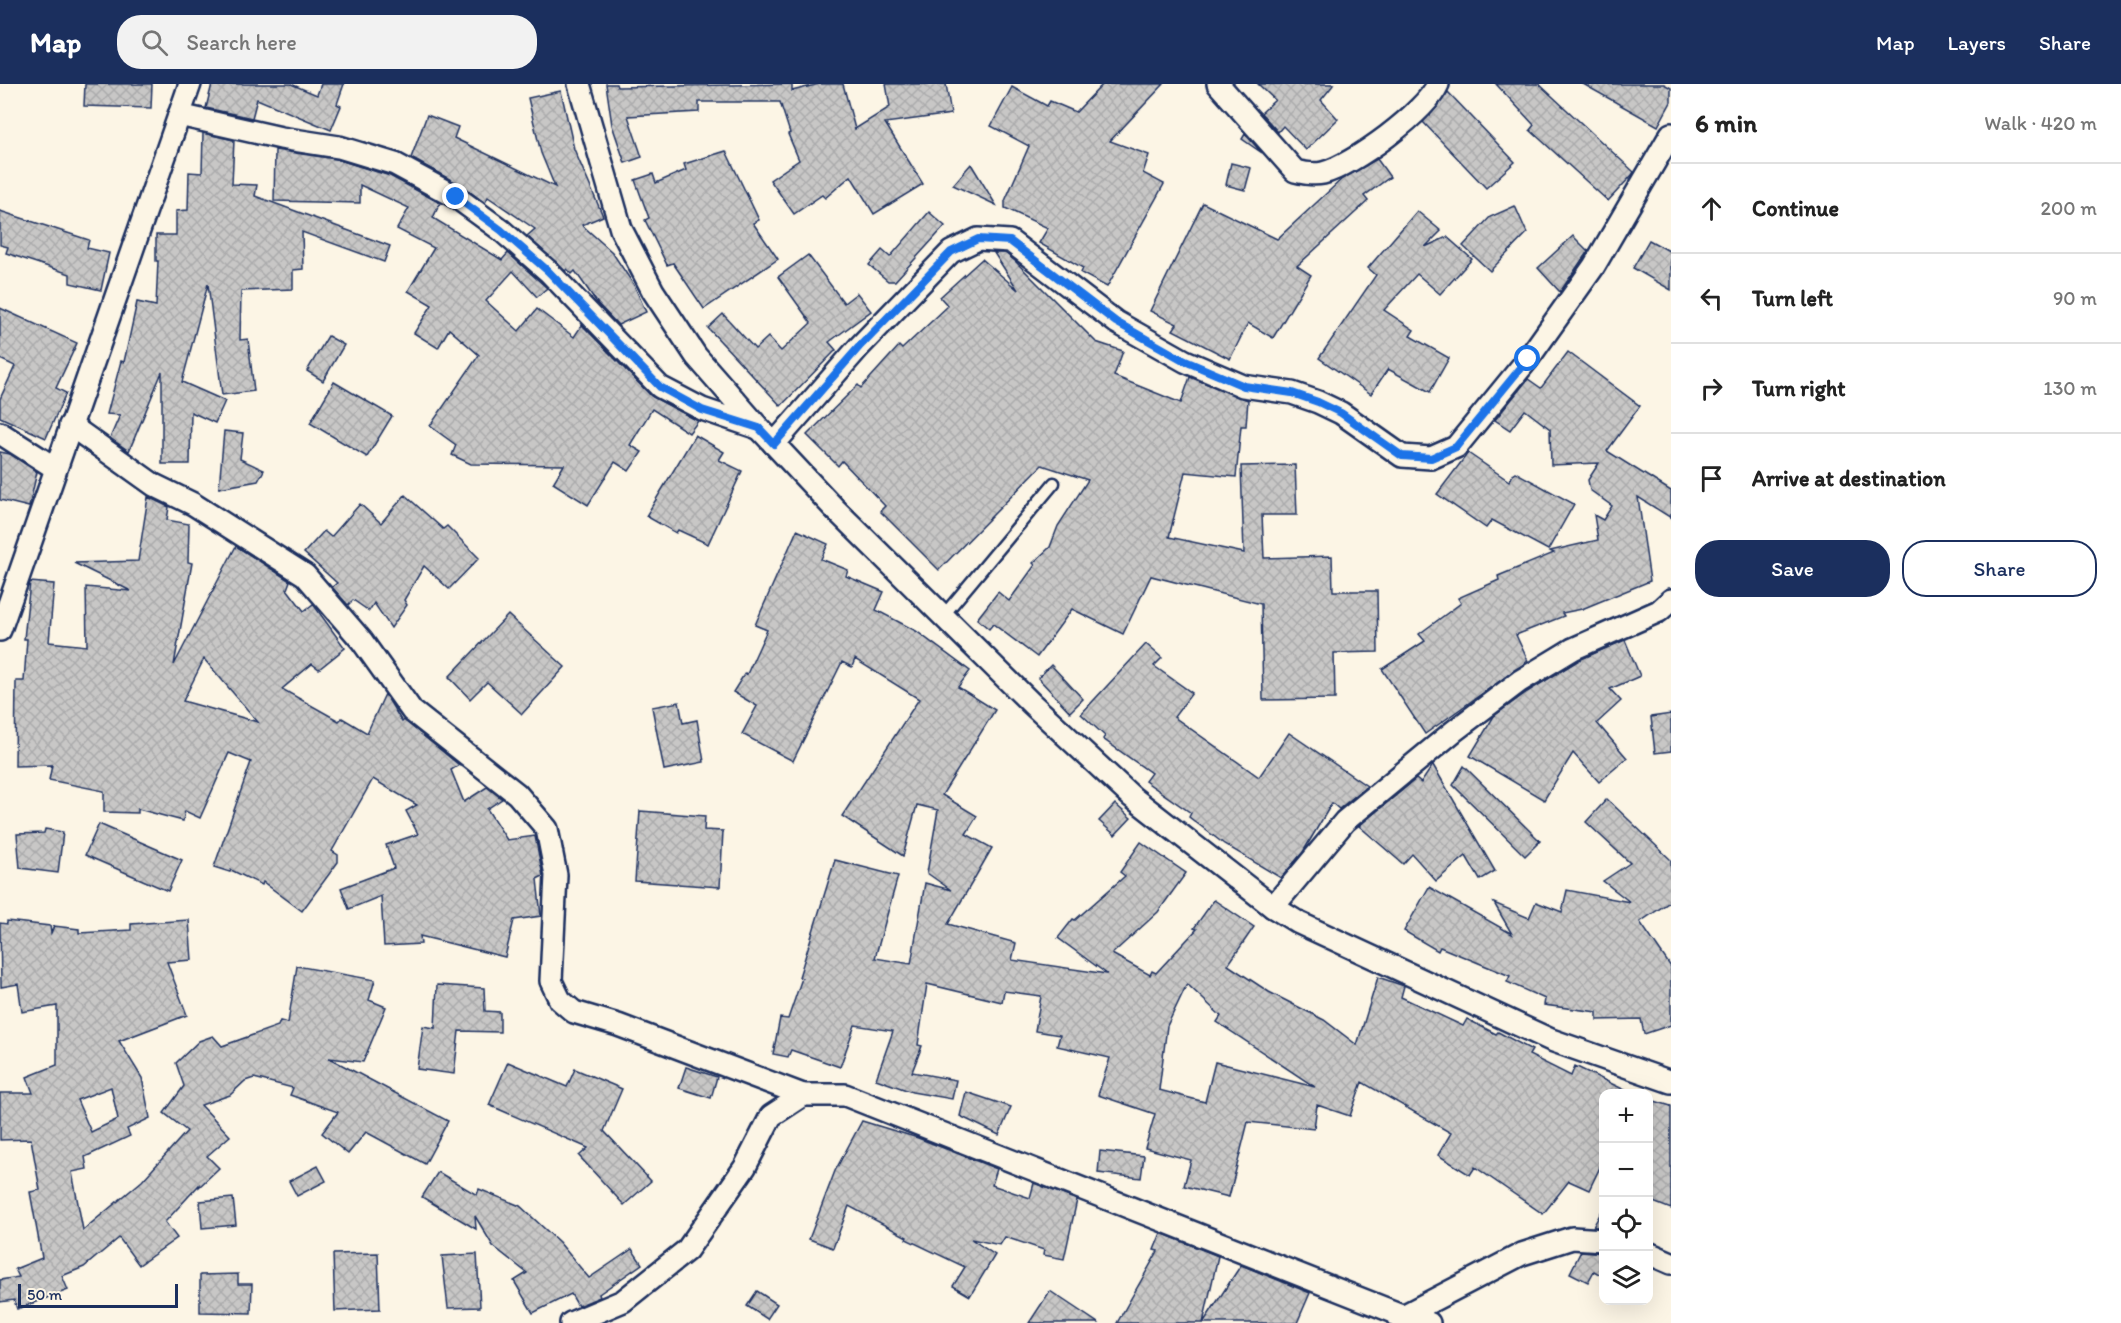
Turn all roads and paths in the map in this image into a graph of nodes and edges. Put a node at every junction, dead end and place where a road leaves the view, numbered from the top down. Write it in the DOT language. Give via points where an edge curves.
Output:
graph roads {
  1 [pos="190,84"];
  2 [pos="579,84"];
  3 [pos="1218,84"];
  4 [pos="1438,84"];
  5 [pos="179,115"];
  6 [pos="1671,134"];
  7 [pos="70,425"];
  8 [pos="759,428"];
  9 [pos="0,433"];
  10 [pos="774,444"];
  11 [pos="55,468"];
  12 [pos="1053,483"];
  13 [pos="1671,600"];
  14 [pos="943,616"];
  15 [pos="0,630"];
  16 [pos="1273,907"];
  17 [pos="1671,1082"];
  18 [pos="803,1095"];
  19 [pos="1599,1240"];
  20 [pos="1653,1255"];
  21 [pos="1671,1263"];
  22 [pos="1395,1319"];
  23 [pos="571,1323"];
  24 [pos="1429,1323"];
  1 -- 5 [label="street"];
  2 -- 8 [label="street" via="621,229 642,270 696,356"];
  3 -- 4 [label="street" via="1295,171 1322,173 1361,156 1420,107"];
  5 -- 7 [label="street"];
  5 -- 8 [label="street" via="339,147 395,165 456,197 548,271 660,387 702,410"];
  6 -- 10 [label="street" via="1594,266 1528,359 1456,447 1431,458 1402,456 1341,413 1318,402 1292,393 1244,386 1185,361 1116,322 1010,241 978,239 951,252 859,347"];
  7 -- 11 [label="street"];
  7 -- 18 [label="street" via="154,485 193,504 305,575 362,641 412,711 517,794 547,830 556,875 551,981 560,1000 574,1012"];
  8 -- 10 [label="street"];
  9 -- 11 [label="street"];
  10 -- 14 [label="street"];
  11 -- 15 [label="street"];
  12 -- 14 [label="lane"];
  13 -- 16 [label="street" via="1659,611 1573,649 1520,681 1463,724 1345,821"];
  14 -- 16 [label="street" via="1132,797"];
  16 -- 17 [label="street" via="1540,1035"];
  18 -- 22 [label="street" via="845,1095"];
  18 -- 23 [label="street" via="771,1116 745,1167 687,1251 623,1300"];
  19 -- 22 [label="street" via="1572,1238 1522,1254"];
  20 -- 21 [label="street"];
  22 -- 24 [label="street"];
}
